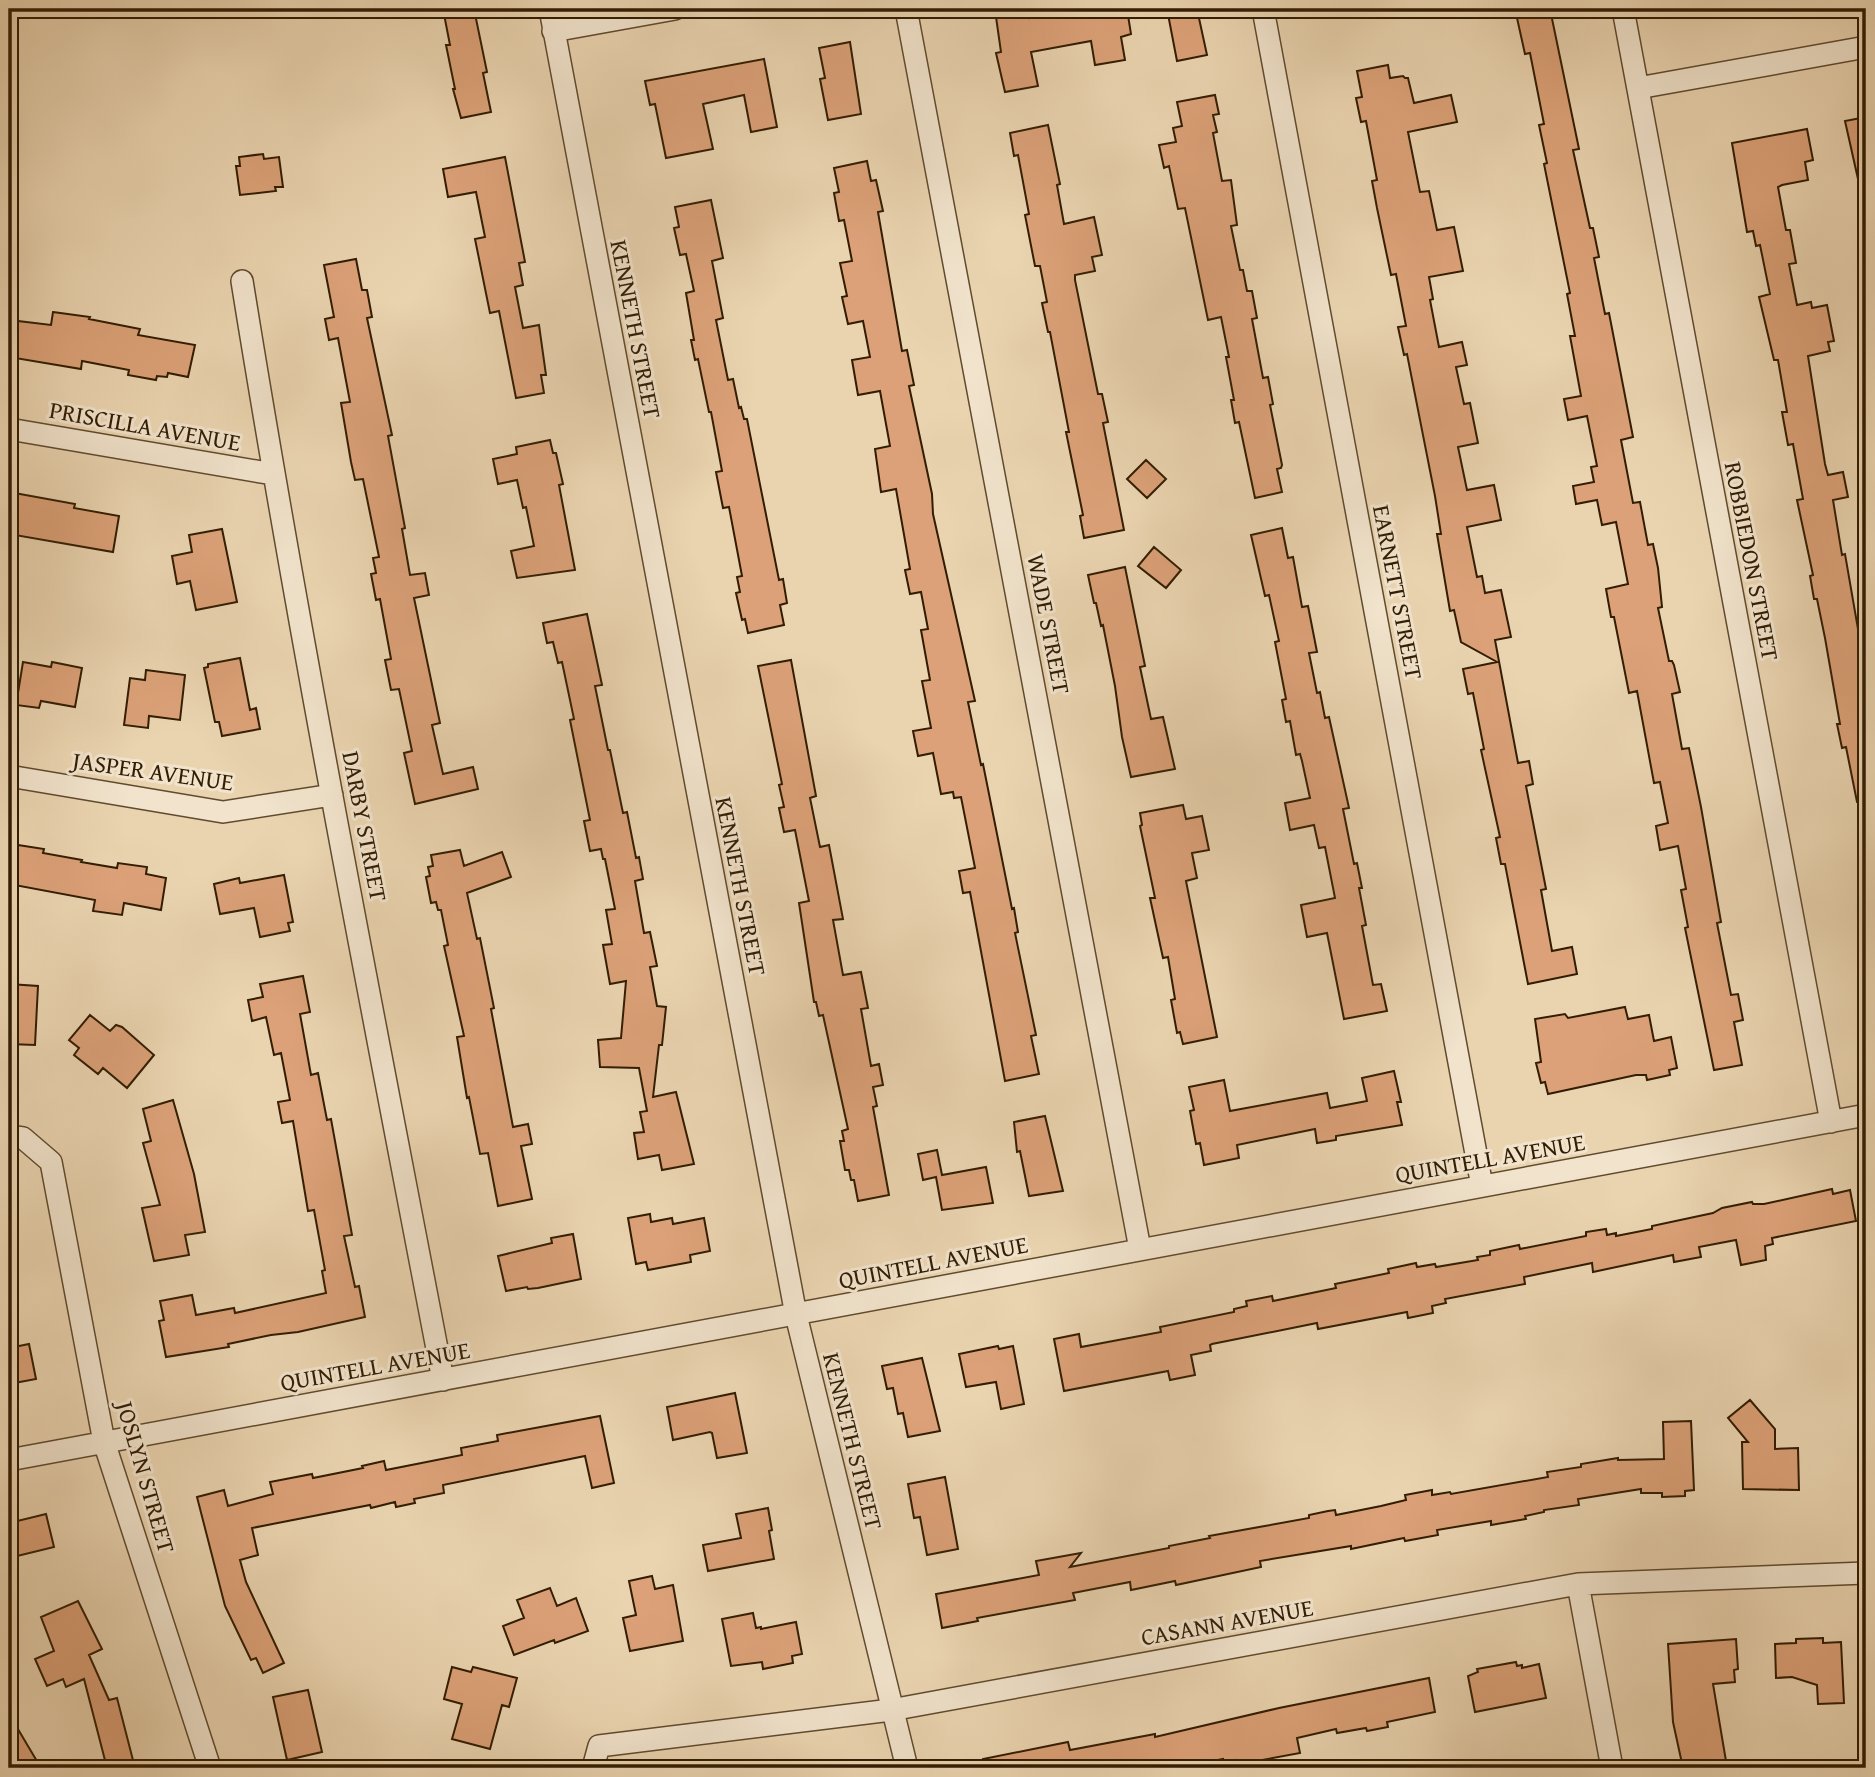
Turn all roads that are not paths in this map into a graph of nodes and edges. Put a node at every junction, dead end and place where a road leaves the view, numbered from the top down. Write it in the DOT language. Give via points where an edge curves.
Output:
graph roads {
  1 [pos="550,9"];
  2 [pos="675,9"];
  3 [pos="906,9"];
  4 [pos="1263,9"];
  5 [pos="1623,9"];
  6 [pos="553,31"];
  7 [pos="1866,47"];
  8 [pos="1637,88"];
  9 [pos="242,281"];
  10 [pos="9,429"];
  11 [pos="273,474"];
  12 [pos="9,776"];
  13 [pos="332,795"];
  14 [pos="1866,1115"];
  15 [pos="1831,1122"];
  16 [pos="9,1136"];
  17 [pos="1482,1186"];
  18 [pos="1140,1249"];
  19 [pos="796,1315"];
  20 [pos="443,1380"];
  21 [pos="104,1442"];
  22 [pos="9,1460"];
  23 [pos="1866,1573"];
  24 [pos="1578,1584"];
  25 [pos="891,1710"];
  26 [pos="210,1768"];
  27 [pos="593,1768"];
  28 [pos="907,1768"];
  29 [pos="1612,1768"];
  1 -- 6 [label="street, KENNETH STREET"];
  2 -- 6 [label="street"];
  3 -- 18 [label="street, WADE STREET"];
  4 -- 17 [label="street, EARNETT STREET"];
  5 -- 8 [label="street, ROBBIEDON STREET"];
  6 -- 19 [label="street, KENNETH STREET"];
  7 -- 8 [label="street"];
  8 -- 15 [label="street, ROBBIEDON STREET"];
  9 -- 11 [label="street, DARBY STREET"];
  10 -- 11 [label="street, PRISCILLA AVENUE"];
  11 -- 13 [label="street, DARBY STREET"];
  12 -- 13 [label="street, JASPER AVENUE" via="223,812"];
  13 -- 20 [label="street, DARBY STREET"];
  14 -- 15 [label="street, QUINTELL AVENUE"];
  15 -- 17 [label="street, QUINTELL AVENUE"];
  16 -- 21 [label="street, JOSLYN STREET" via="23,1138 51,1162"];
  17 -- 18 [label="street, QUINTELL AVENUE"];
  18 -- 19 [label="street, QUINTELL AVENUE"];
  19 -- 20 [label="street, QUINTELL AVENUE"];
  19 -- 25 [label="street, KENNETH STREET"];
  20 -- 21 [label="street, QUINTELL AVENUE"];
  21 -- 22 [label="street, QUINTELL AVENUE"];
  21 -- 26 [label="street, JOSLYN STREET"];
  23 -- 24 [label="street, CASANN AVENUE"];
  24 -- 25 [label="street, CASANN AVENUE"];
  24 -- 29 [label="street"];
  25 -- 27 [label="street, CASANN AVENUE" via="599,1746"];
  25 -- 28 [label="street, KENNETH STREET"];
}
